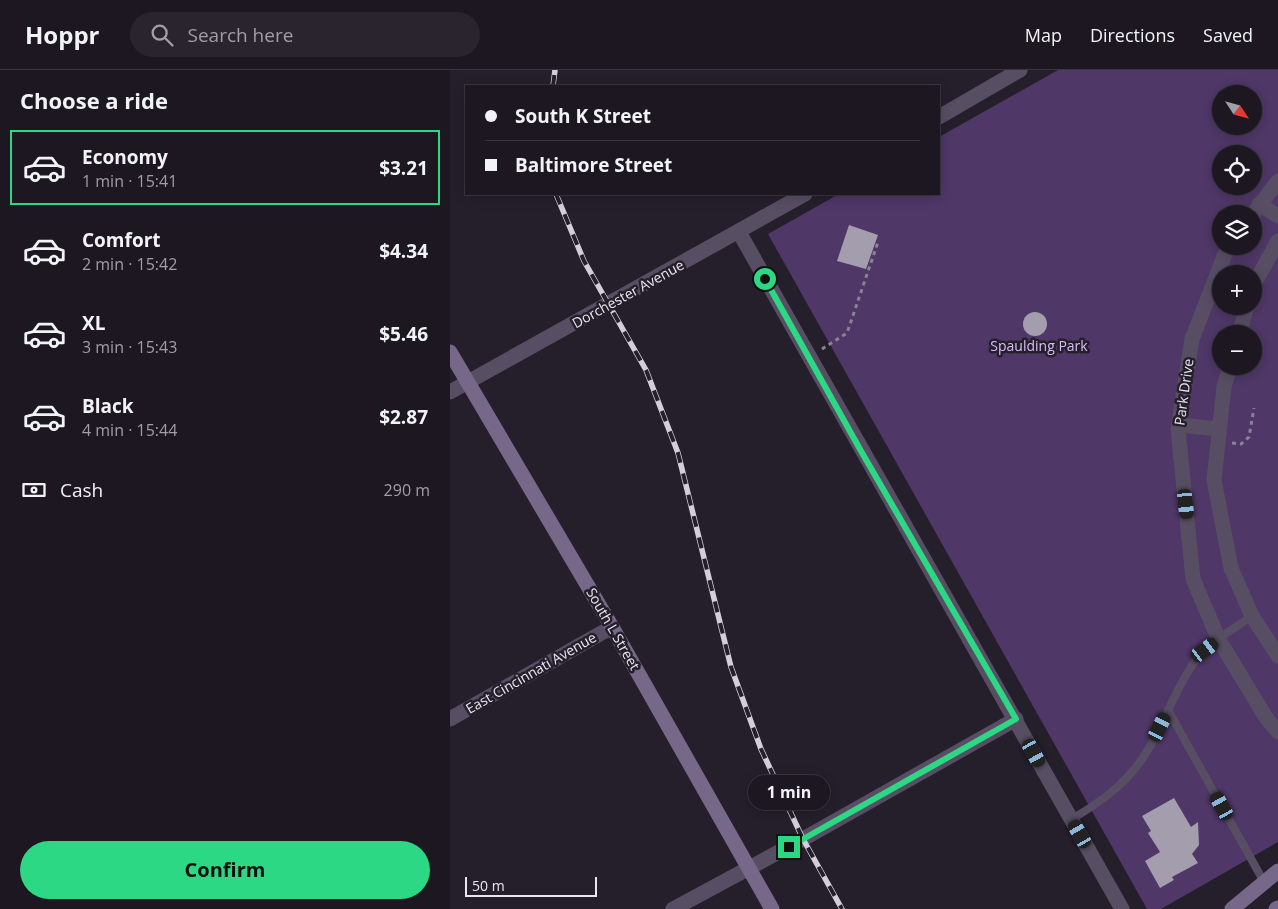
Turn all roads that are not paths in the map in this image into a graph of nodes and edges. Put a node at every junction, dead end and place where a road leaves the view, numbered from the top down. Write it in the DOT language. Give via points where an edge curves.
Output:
graph roads {
  1 [pos="1020,70"];
  2 [pos="940,116"];
  3 [pos="1278,181"];
  4 [pos="803,195"];
  5 [pos="1259,205"];
  6 [pos="1262,211"];
  7 [pos="1278,216"];
  8 [pos="739,232"];
  9 [pos="1278,241"];
  10 [pos="1225,255"];
  11 [pos="1262,270"];
  12 [pos="450,352"];
  13 [pos="1227,375"];
  14 [pos="468,382"];
  15 [pos="450,392"];
  16 [pos="1179,425"];
  17 [pos="1219,436"];
  18 [pos="1252,616"];
  19 [pos="612,627"];
  20 [pos="1219,640"];
  21 [pos="1278,656"];
  22 [pos="1168,710"];
  23 [pos="450,719"];
  24 [pos="1016,719"];
  25 [pos="1278,732"];
  26 [pos="1072,819"];
  27 [pos="748,869"];
  28 [pos="1278,871"];
  29 [pos="1264,882"];
  30 [pos="672,909"];
  31 [pos="772,909"];
  32 [pos="1122,909"];
  33 [pos="1232,909"];
  1 -- 2 [label="street"];
  3 -- 5 [label="street"];
  4 -- 8 [label="street, Dorchester Avenue"];
  6 -- 7 [label="street"];
  8 -- 14 [label="street, Dorchester Avenue"];
  8 -- 24 [label="street"];
  9 -- 11 [label="street"];
  10 -- 16 [label="street, Park Drive" via="1192,339"];
  12 -- 14 [label="street, South L Street"];
  13 -- 17 [label="street"];
  14 -- 15 [label="street, Dorchester Avenue"];
  14 -- 19 [label="street, South L Street"];
  16 -- 17 [label="street"];
  16 -- 20 [label="street, Park Drive" via="1193,579"];
  17 -- 18 [label="street" via="1214,480 1231,568"];
  18 -- 20 [label="lane"];
  18 -- 21 [label="street"];
  19 -- 23 [label="street, East Cincinnati Avenue"];
  19 -- 27 [label="street, South L Street"];
  20 -- 22 [label="lane" via="1194,663"];
  20 -- 25 [label="street, Park Drive" via="1266,719"];
  22 -- 26 [label="lane" via="1151,745 1122,782 1106,798"];
  22 -- 29 [label="lane"];
  24 -- 26 [label="street"];
  24 -- 27 [label="street"];
  26 -- 32 [label="street"];
  27 -- 30 [label="street"];
  27 -- 31 [label="street, South L Street"];
  28 -- 29 [label="street"];
  29 -- 33 [label="street"];
}
